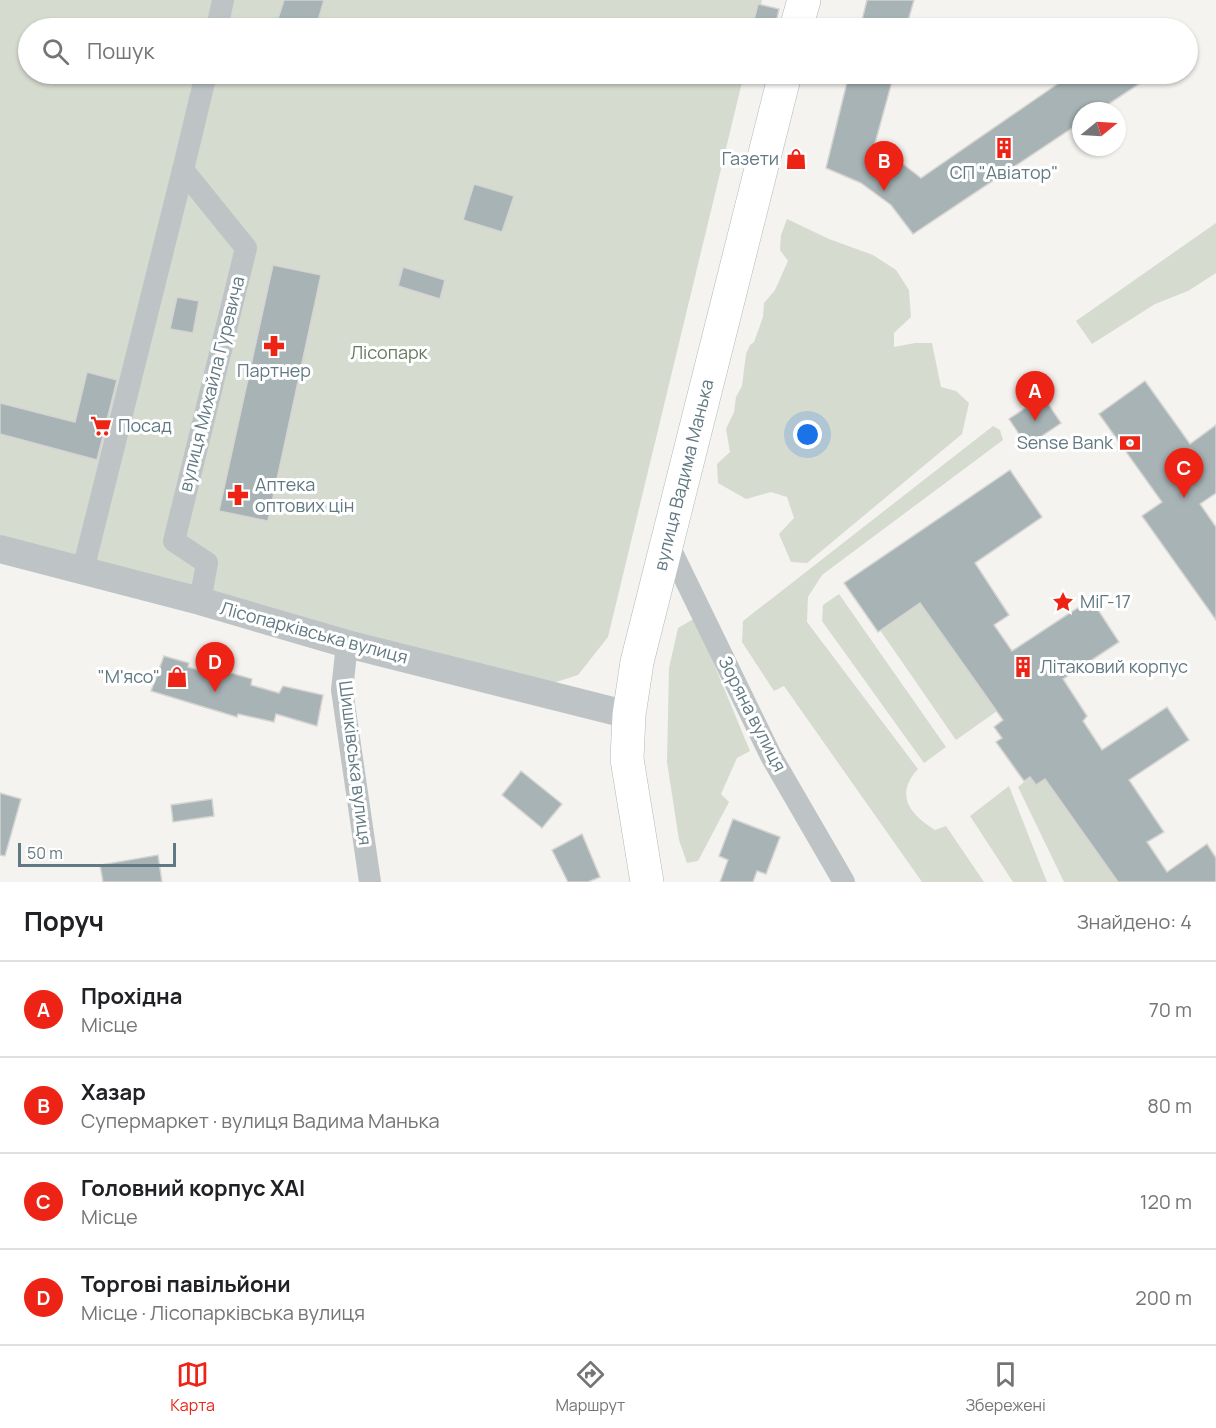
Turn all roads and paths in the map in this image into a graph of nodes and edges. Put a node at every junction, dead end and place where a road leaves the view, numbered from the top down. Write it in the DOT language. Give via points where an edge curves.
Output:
graph roads {
  1 [pos="223,0"];
  2 [pos="804,0"];
  3 [pos="219,18"];
  4 [pos="799,18"];
  5 [pos="204,84"];
  6 [pos="782,84"];
  7 [pos="183,170"];
  8 [pos="667,542"];
  9 [pos="0,549"];
  10 [pos="83,570"];
  11 [pos="200,602"];
  12 [pos="347,644"];
  13 [pos="629,715"];
  14 [pos="370,882"];
  15 [pos="647,882"];
  16 [pos="844,882"];
  1 -- 3 [label="street"];
  2 -- 4 [label="main road"];
  5 -- 7 [label="street"];
  6 -- 8 [label="main road, вулиця Вадима Манька"];
  7 -- 10 [label="street"];
  7 -- 11 [label="street, вулиця Михайла Гуревича" via="246,248 174,541 207,563"];
  8 -- 13 [label="main road, вулиця Вадима Манька" via="637,662"];
  8 -- 16 [label="street, Зоряна вулиця" via="771,756"];
  9 -- 10 [label="street, Лісопарківська вулиця"];
  10 -- 11 [label="street, Лісопарківська вулиця"];
  11 -- 12 [label="street, Лісопарківська вулиця"];
  12 -- 13 [label="street, Лісопарківська вулиця"];
  12 -- 14 [label="street, Шишківська вулиця" via="342,690"];
  13 -- 15 [label="main road, вулиця Вадима Манька" via="627,759"];
}
